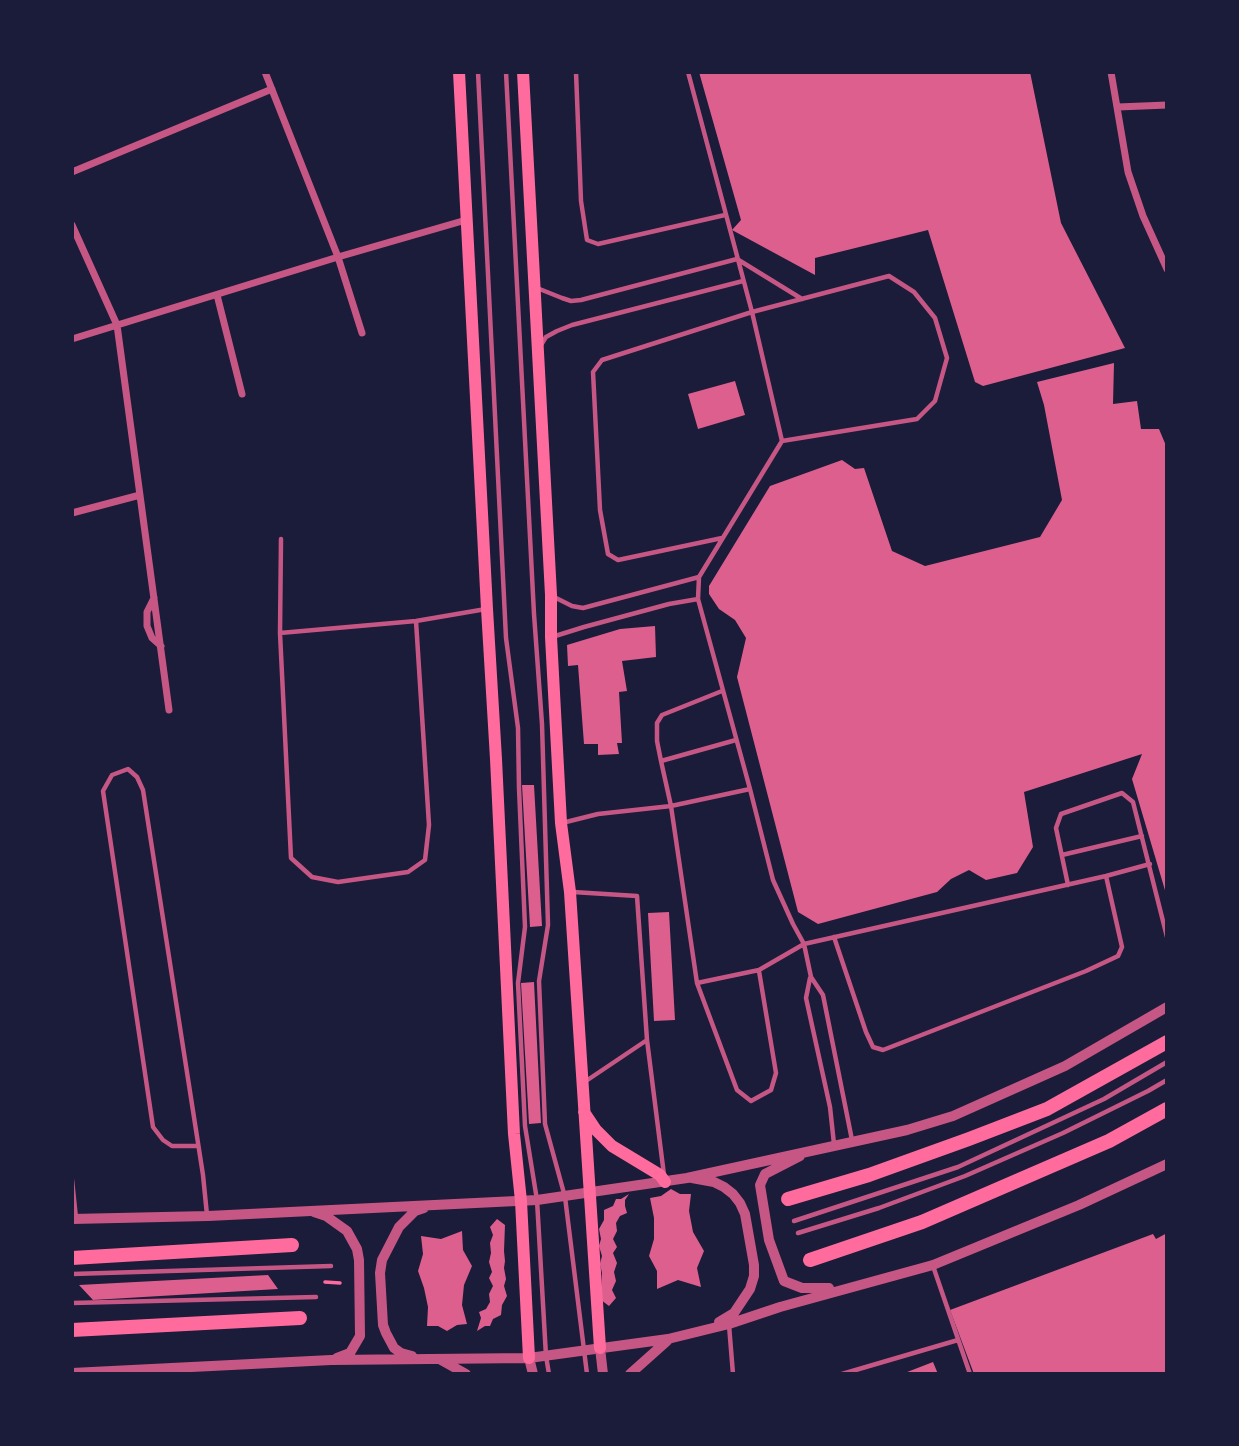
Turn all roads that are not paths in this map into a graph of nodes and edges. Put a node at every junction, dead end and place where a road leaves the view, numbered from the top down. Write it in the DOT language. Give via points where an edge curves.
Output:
graph roads {
  1 [pos="265,72"];
  2 [pos="459,72"];
  3 [pos="478,72"];
  4 [pos="506,72"];
  5 [pos="523,72"];
  6 [pos="576,72"];
  7 [pos="688,72"];
  8 [pos="1111,72"];
  9 [pos="272,89"];
  10 [pos="1167,105"];
  11 [pos="1118,107"];
  12 [pos="72,172"];
  13 [pos="725,215"];
  14 [pos="467,220"];
  15 [pos="72,225"];
  16 [pos="338,257"];
  17 [pos="737,259"];
  18 [pos="1167,269"];
  19 [pos="743,281"];
  20 [pos="534,286"];
  21 [pos="217,295"];
  22 [pos="802,299"];
  23 [pos="752,313"];
  24 [pos="117,325"];
  25 [pos="362,333"];
  26 [pos="72,339"];
  27 [pos="537,351"];
  28 [pos="242,394"];
  29 [pos="782,441"];
  30 [pos="140,495"];
  31 [pos="72,513"];
  32 [pos="723,538"];
  33 [pos="281,539"];
  34 [pos="699,577"];
  35 [pos="551,595"];
  36 [pos="698,599"];
  37 [pos="487,609"];
  38 [pos="416,621"];
  39 [pos="281,633"];
  40 [pos="551,637"];
  41 [pos="722,691"];
  42 [pos="169,710"];
  43 [pos="736,740"];
  44 [pos="661,761"];
  45 [pos="750,789"];
  46 [pos="671,806"];
  47 [pos="561,823"];
  48 [pos="1142,836"];
  49 [pos="1062,855"];
  50 [pos="1150,863"];
  51 [pos="1106,876"];
  52 [pos="1068,885"];
  53 [pos="570,892"];
  54 [pos="834,937"];
  55 [pos="1167,937"];
  56 [pos="804,944"];
  57 [pos="759,970"];
  58 [pos="811,977"];
  59 [pos="697,983"];
  60 [pos="1167,1007"];
  61 [pos="647,1040"];
  62 [pos="1167,1042"];
  63 [pos="1167,1062"];
  64 [pos="1167,1080"];
  65 [pos="582,1083"];
  66 [pos="1167,1109"];
  67 [pos="584,1112"];
  68 [pos="852,1140"];
  69 [pos="834,1145"];
  70 [pos="198,1146"];
  71 [pos="822,1147"];
  72 [pos="1167,1164"];
  73 [pos="687,1178"];
  74 [pos="72,1180"];
  75 [pos="665,1182"];
  76 [pos="588,1192"];
  77 [pos="565,1197"];
  78 [pos="788,1199"];
  79 [pos="521,1200"];
  80 [pos="537,1200"];
  81 [pos="437,1204"];
  82 [pos="311,1211"];
  83 [pos="208,1216"];
  84 [pos="74,1219"];
  85 [pos="794,1221"];
  86 [pos="798,1233"];
  87 [pos="292,1245"];
  88 [pos="72,1258"];
  89 [pos="810,1259"];
  90 [pos="933,1265"];
  91 [pos="331,1266"];
  92 [pos="72,1274"];
  93 [pos="850,1287"];
  94 [pos="316,1297"];
  95 [pos="72,1303"];
  96 [pos="300,1318"];
  97 [pos="729,1324"];
  98 [pos="708,1329"];
  99 [pos="72,1330"];
  100 [pos="668,1339"];
  101 [pos="958,1340"];
  102 [pos="600,1348"];
  103 [pos="584,1351"];
  104 [pos="546,1356"];
  105 [pos="530,1358"];
  106 [pos="440,1359"];
  107 [pos="331,1360"];
  108 [pos="72,1373"];
  109 [pos="466,1374"];
  110 [pos="533,1374"];
  111 [pos="549,1374"];
  112 [pos="587,1374"];
  113 [pos="603,1374"];
  114 [pos="630,1374"];
  115 [pos="733,1374"];
  116 [pos="842,1374"];
  117 [pos="970,1374"];
  1 -- 9 [label="street"];
  2 -- 14 [label="main road"];
  3 -- 80 [label="lane" via="506,638 518,728 525,927 518,983 525,1126"];
  4 -- 77 [label="lane" via="542,723 548,925 539,982 545,1124"];
  5 -- 20 [label="main road"];
  6 -- 13 [label="lane" via="587,240 598,244"];
  7 -- 13 [label="lane"];
  8 -- 11 [label="street"];
  9 -- 12 [label="street"];
  9 -- 16 [label="street"];
  10 -- 11 [label="street"];
  11 -- 18 [label="street" via="1128,172"];
  13 -- 17 [label="lane"];
  14 -- 16 [label="street"];
  14 -- 37 [label="main road"];
  15 -- 24 [label="street"];
  16 -- 21 [label="street"];
  16 -- 25 [label="street"];
  17 -- 19 [label="lane"];
  17 -- 20 [label="lane" via="581,300 571,301"];
  17 -- 22 [label="lane"];
  19 -- 23 [label="lane"];
  19 -- 27 [label="lane" via="572,325 546,337"];
  20 -- 27 [label="main road"];
  21 -- 24 [label="street"];
  21 -- 28 [label="street"];
  22 -- 23 [label="lane"];
  22 -- 29 [label="lane" via="889,276 914,292 935,318 947,358 935,401 917,419"];
  23 -- 29 [label="lane"];
  23 -- 32 [label="lane" via="602,360 593,372 600,510 608,554 618,560"];
  24 -- 26 [label="street"];
  24 -- 30 [label="street"];
  27 -- 35 [label="main road"];
  29 -- 32 [label="lane"];
  30 -- 31 [label="street"];
  30 -- 42 [label="street" via="154,598 147,626 161,646"];
  32 -- 34 [label="lane"];
  33 -- 39 [label="lane"];
  34 -- 35 [label="lane" via="583,608"];
  34 -- 36 [label="lane"];
  35 -- 40 [label="main road"];
  36 -- 40 [label="lane"];
  36 -- 41 [label="lane"];
  37 -- 38 [label="lane"];
  37 -- 79 [label="main road"];
  38 -- 39 [label="lane"];
  38 -- 39 [label="lane" via="429,825 425,860 408,872 338,882 312,877 291,858"];
  40 -- 47 [label="main road"];
  41 -- 43 [label="lane"];
  41 -- 44 [label="lane" via="662,715 657,723"];
  43 -- 44 [label="lane"];
  43 -- 45 [label="lane"];
  44 -- 46 [label="lane"];
  45 -- 46 [label="lane"];
  45 -- 56 [label="lane" via="773,880"];
  46 -- 47 [label="lane"];
  46 -- 59 [label="lane"];
  47 -- 53 [label="main road"];
  48 -- 49 [label="lane"];
  48 -- 49 [label="lane" via="1133,803 1122,793 1061,814 1056,828"];
  48 -- 50 [label="lane"];
  49 -- 52 [label="lane"];
  50 -- 51 [label="lane"];
  50 -- 55 [label="lane"];
  51 -- 52 [label="lane"];
  51 -- 54 [label="lane" via="1122,947 1118,956 883,1050 873,1047 866,1032"];
  52 -- 54 [label="lane"];
  53 -- 61 [label="lane" via="637,896"];
  53 -- 65 [label="main road"];
  54 -- 56 [label="lane"];
  56 -- 57 [label="lane"];
  56 -- 58 [label="lane"];
  57 -- 59 [label="lane"];
  57 -- 59 [label="lane" via="776,1073 771,1090 751,1101 737,1090"];
  58 -- 68 [label="lane" via="822,995"];
  58 -- 69 [label="lane" via="806,998"];
  60 -- 68 [label="street" via="1065,1066 953,1116"];
  61 -- 65 [label="lane"];
  61 -- 75 [label="lane"];
  62 -- 78 [label="highway" via="1046,1109 869,1175"];
  63 -- 85 [label="lane" via="1104,1099 958,1167"];
  64 -- 86 [label="lane" via="965,1176"];
  65 -- 67 [label="main road"];
  66 -- 89 [label="highway" via="1109,1141 922,1222"];
  67 -- 75 [label="main road" via="603,1139"];
  67 -- 76 [label="main road"];
  68 -- 69 [label="street"];
  69 -- 71 [label="street"];
  70 -- 70 [label="lane" via="143,790 128,769 112,775 103,791 153,1127 172,1146"];
  70 -- 83 [label="lane"];
  71 -- 73 [label="street"];
  71 -- 93 [label="street" via="765,1174 761,1185 769,1240 784,1281 802,1289"];
  72 -- 90 [label="street"];
  73 -- 75 [label="street"];
  73 -- 98 [label="street" via="714,1182 740,1203 754,1265 750,1289 734,1313"];
  74 -- 84 [label="lane"];
  75 -- 76 [label="street"];
  76 -- 77 [label="street"];
  76 -- 102 [label="main road"];
  77 -- 80 [label="street"];
  77 -- 103 [label="lane"];
  79 -- 80 [label="street"];
  79 -- 81 [label="street"];
  79 -- 105 [label="main road"];
  80 -- 104 [label="lane"];
  81 -- 82 [label="street"];
  81 -- 106 [label="street" via="415,1211 399,1227 380,1273 383,1325 390,1341 401,1353"];
  82 -- 83 [label="street"];
  82 -- 107 [label="street" via="346,1231 359,1260 360,1336 350,1353"];
  83 -- 84 [label="street"];
  87 -- 88 [label="highway"];
  90 -- 93 [label="street"];
  90 -- 101 [label="lane"];
  91 -- 92 [label="lane"];
  93 -- 97 [label="street"];
  94 -- 95 [label="lane"];
  96 -- 99 [label="highway"];
  97 -- 98 [label="street"];
  97 -- 115 [label="lane"];
  98 -- 100 [label="street"];
  100 -- 102 [label="street"];
  100 -- 114 [label="street"];
  101 -- 116 [label="lane"];
  101 -- 117 [label="lane"];
  102 -- 103 [label="street"];
  102 -- 113 [label="street"];
  103 -- 104 [label="street"];
  103 -- 112 [label="lane"];
  104 -- 105 [label="street"];
  104 -- 111 [label="lane"];
  105 -- 106 [label="street"];
  105 -- 110 [label="street"];
  106 -- 107 [label="street"];
  106 -- 109 [label="street"];
  107 -- 108 [label="street"];
}
